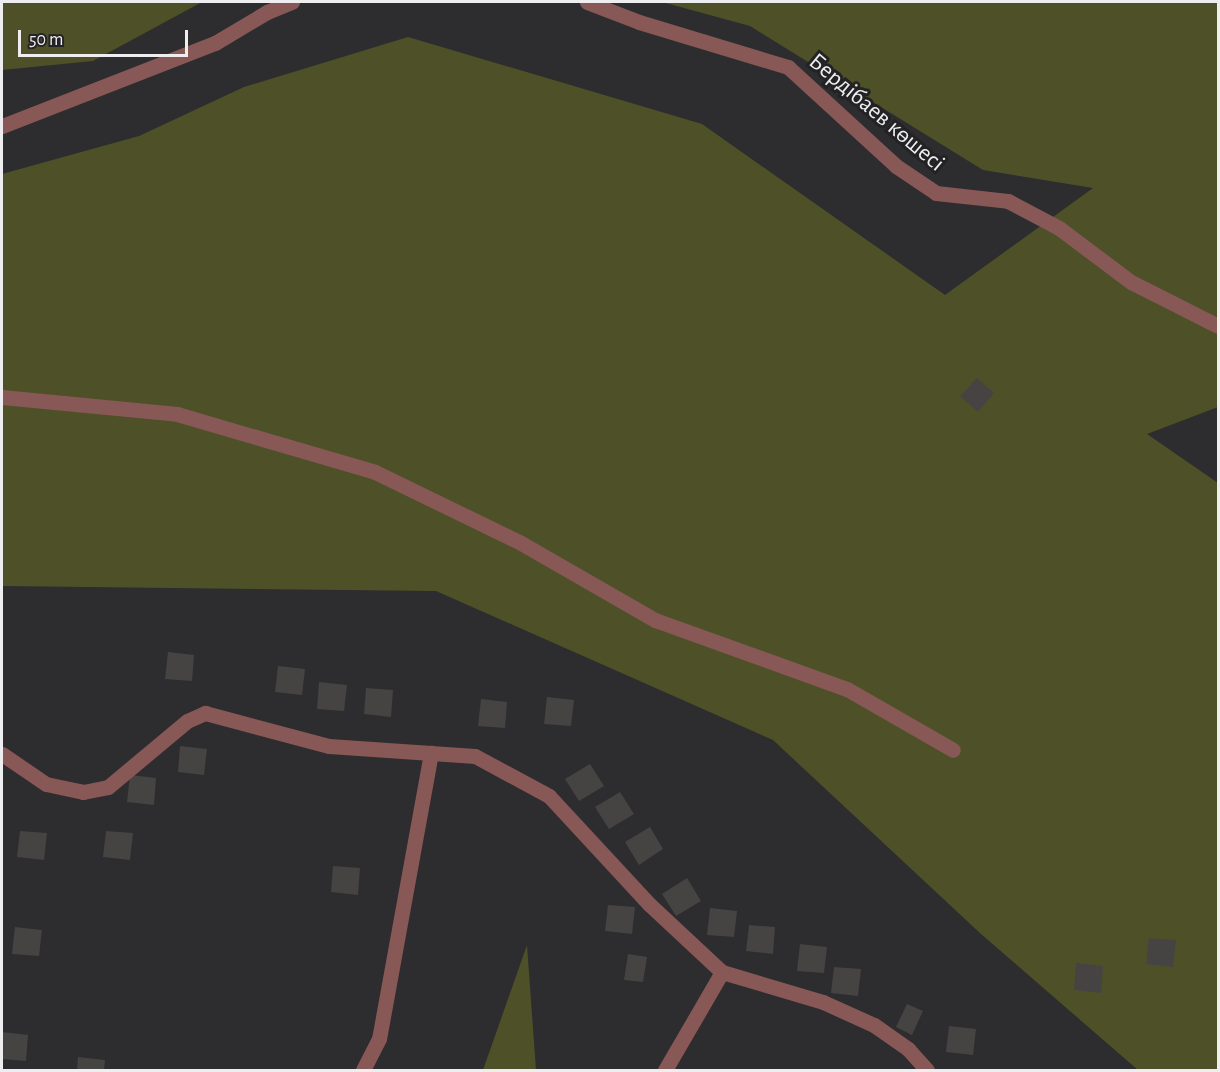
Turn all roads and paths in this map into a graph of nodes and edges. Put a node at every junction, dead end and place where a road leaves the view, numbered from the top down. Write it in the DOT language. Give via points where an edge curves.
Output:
graph roads {
  1 [pos="292,2"];
  2 [pos="587,2"];
  3 [pos="2,126"];
  4 [pos="1218,326"];
  5 [pos="2,397"];
  6 [pos="953,750"];
  7 [pos="431,753"];
  8 [pos="2,754"];
  9 [pos="722,972"];
  10 [pos="363,1071"];
  11 [pos="665,1071"];
  12 [pos="927,1071"];
  1 -- 3 [label="street" via="215,43"];
  2 -- 4 [label="street, Бердібаев көшесі" via="788,68 896,166 936,194 1008,201 1059,228 1131,282"];
  5 -- 6 [label="street" via="177,414 375,472 521,543 655,620 847,688"];
  7 -- 8 [label="street" via="329,746 205,713 187,721 108,787 83,792 46,784"];
  7 -- 9 [label="street" via="475,756 549,796 649,904"];
  7 -- 10 [label="street" via="379,1039"];
  9 -- 11 [label="street"];
  9 -- 12 [label="street" via="823,1002 874,1025 908,1049"];
}
